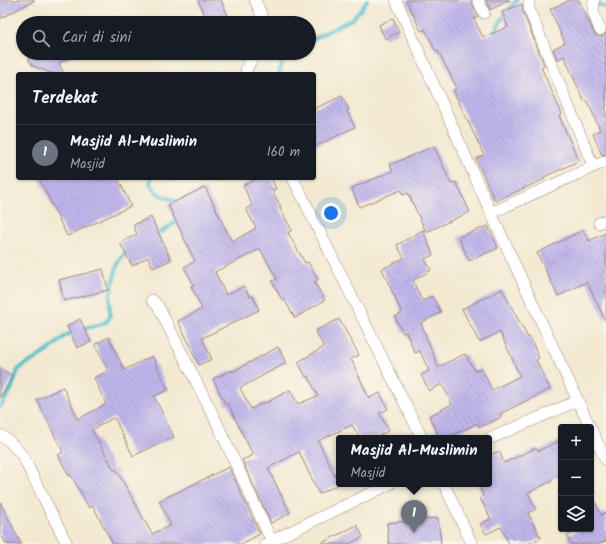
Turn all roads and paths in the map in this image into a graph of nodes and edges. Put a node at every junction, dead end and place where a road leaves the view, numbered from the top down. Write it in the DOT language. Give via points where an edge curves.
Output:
graph roads {
  1 [pos="255,0"];
  2 [pos="396,0"];
  3 [pos="478,0"];
  4 [pos="529,4"];
  5 [pos="594,5"];
  6 [pos="484,13"];
  7 [pos="262,16"];
  8 [pos="600,30"];
  9 [pos="252,60"];
  10 [pos="246,72"];
  11 [pos="606,161"];
  12 [pos="593,166"];
  13 [pos="294,180"];
  14 [pos="491,213"];
  15 [pos="152,300"];
  16 [pos="577,401"];
  17 [pos="589,424"];
  18 [pos="594,434"];
  19 [pos="0,435"];
  20 [pos="421,435"];
  21 [pos="492,438"];
  22 [pos="606,460"];
  23 [pos="384,487"];
  24 [pos="445,487"];
  25 [pos="270,543"];
  26 [pos="67,544"];
  27 [pos="472,544"];
  1 -- 7 [label="street"];
  2 -- 14 [label="street"];
  3 -- 6 [label="street"];
  4 -- 12 [label="street"];
  5 -- 8 [label="street"];
  9 -- 10 [label="street"];
  11 -- 12 [label="street"];
  12 -- 14 [label="street"];
  13 -- 20 [label="street"];
  14 -- 16 [label="street"];
  15 -- 25 [label="street" via="158,306 204,398"];
  16 -- 17 [label="street"];
  16 -- 21 [label="street"];
  18 -- 22 [label="street"];
  19 -- 26 [label="street" via="22,455"];
  23 -- 25 [label="street"];
  24 -- 27 [label="street"];
}
